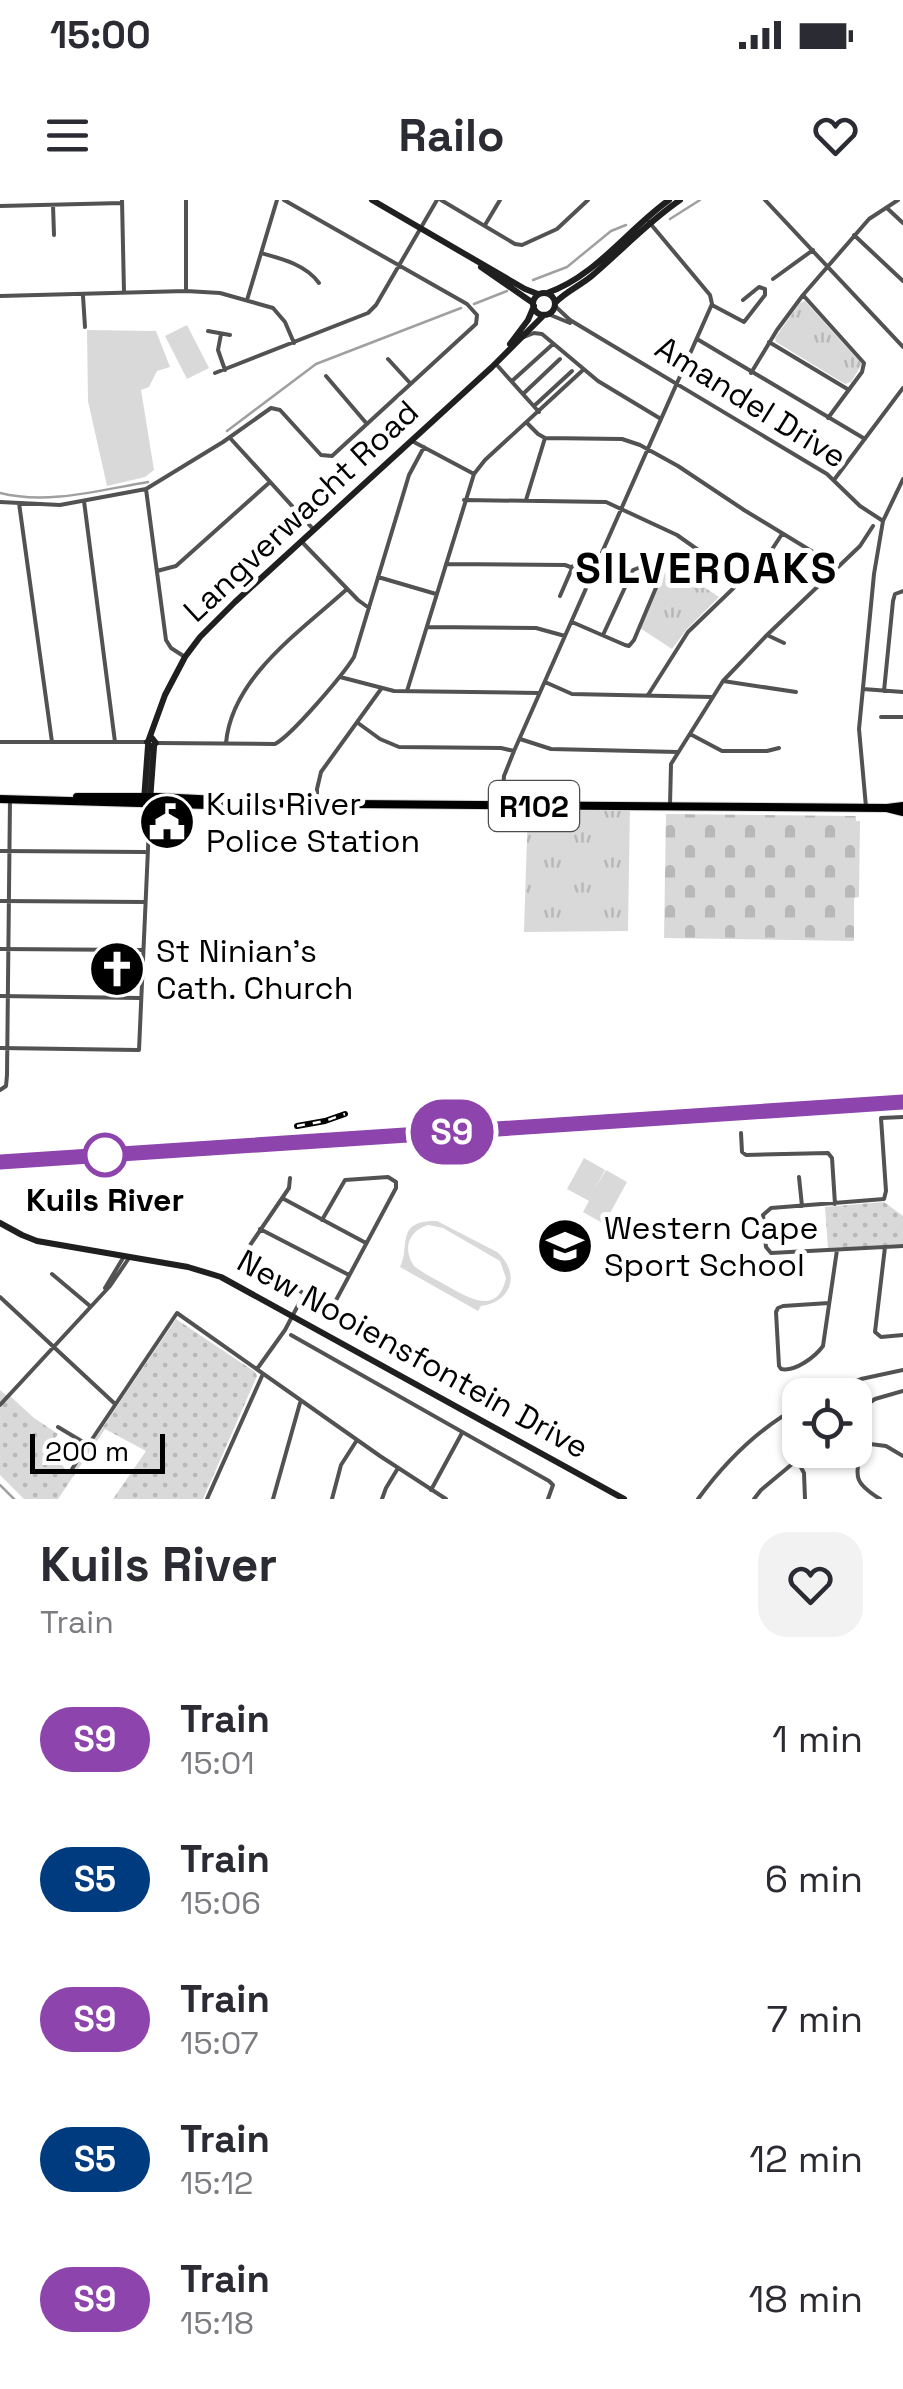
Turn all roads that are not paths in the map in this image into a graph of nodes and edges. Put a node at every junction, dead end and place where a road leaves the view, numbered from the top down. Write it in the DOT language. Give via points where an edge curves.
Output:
graph roads {
  1 [pos="186,200"];
  2 [pos="281,200"];
  3 [pos="372,200"];
  4 [pos="439,200"];
  5 [pos="500,200"];
  6 [pos="588,200"];
  7 [pos="669,200"];
  8 [pos="680,200"];
  9 [pos="765,200"];
  10 [pos="898,200"];
  11 [pos="122,202"];
  12 [pos="53,205"];
  13 [pos="0,206"];
  14 [pos="886,208"];
  15 [pos="649,222"];
  16 [pos="903,223"];
  17 [pos="485,226"];
  18 [pos="422,228"];
  19 [pos="54,235"];
  20 [pos="854,236"];
  21 [pos="813,250"];
  22 [pos="460,251"];
  23 [pos="262,253"];
  24 [pos="400,266"];
  25 [pos="828,266"];
  26 [pos="773,279"];
  27 [pos="320,282"];
  28 [pos="903,282"];
  29 [pos="186,291"];
  30 [pos="124,292"];
  31 [pos="83,294"];
  32 [pos="542,294"];
  33 [pos="803,295"];
  34 [pos="0,296"];
  35 [pos="247,300"];
  36 [pos="743,300"];
  37 [pos="533,305"];
  38 [pos="555,305"];
  39 [pos="712,305"];
  40 [pos="546,314"];
  41 [pos="85,326"];
  42 [pos="208,331"];
  43 [pos="588,331"];
  44 [pos="222,334"];
  45 [pos="230,335"];
  46 [pos="521,339"];
  47 [pos="697,339"];
  48 [pos="770,342"];
  49 [pos="294,343"];
  50 [pos="553,344"];
  51 [pos="903,347"];
  52 [pos="388,359"];
  53 [pos="560,359"];
  54 [pos="498,361"];
  55 [pos="226,370"];
  56 [pos="583,370"];
  57 [pos="572,372"];
  58 [pos="751,372"];
  59 [pos="215,373"];
  60 [pos="326,376"];
  61 [pos="511,382"];
  62 [pos="410,383"];
  63 [pos="676,384"];
  64 [pos="903,388"];
  65 [pos="850,390"];
  66 [pos="522,394"];
  67 [pos="534,406"];
  68 [pos="539,412"];
  69 [pos="828,418"];
  70 [pos="661,419"];
  71 [pos="527,422"];
  72 [pos="367,424"];
  73 [pos="230,438"];
  74 [pos="544,438"];
  75 [pos="412,440"];
  76 [pos="865,440"];
  77 [pos="424,447"];
  78 [pos="648,449"];
  79 [pos="474,474"];
  80 [pos="903,479"];
  81 [pos="834,480"];
  82 [pos="270,482"];
  83 [pos="146,489"];
  84 [pos="464,500"];
  85 [pos="84,501"];
  86 [pos="526,501"];
  87 [pos="0,502"];
  88 [pos="19,503"];
  89 [pos="621,509"];
  90 [pos="883,521"];
  91 [pos="874,526"];
  92 [pos="314,530"];
  93 [pos="782,534"];
  94 [pos="301,542"];
  95 [pos="860,546"];
  96 [pos="877,548"];
  97 [pos="446,564"];
  98 [pos="573,566"];
  99 [pos="838,567"];
  100 [pos="156,571"];
  101 [pos="592,574"];
  102 [pos="378,577"];
  103 [pos="742,580"];
  104 [pos="346,589"];
  105 [pos="903,591"];
  106 [pos="436,594"];
  107 [pos="560,596"];
  108 [pos="370,608"];
  109 [pos="572,622"];
  110 [pos="427,627"];
  111 [pos="767,634"];
  112 [pos="603,635"];
  113 [pos="565,636"];
  114 [pos="784,643"];
  115 [pos="185,657"];
  116 [pos="340,677"];
  117 [pos="723,681"];
  118 [pos="545,682"];
  119 [pos="863,689"];
  120 [pos="381,690"];
  121 [pos="884,691"];
  122 [pos="407,692"];
  123 [pos="796,692"];
  124 [pos="903,692"];
  125 [pos="540,693"];
  126 [pos="648,695"];
  127 [pos="713,697"];
  128 [pos="881,717"];
  129 [pos="903,717"];
  130 [pos="358,723"];
  131 [pos="690,734"];
  132 [pos="520,739"];
  133 [pos="0,742"];
  134 [pos="52,742"];
  135 [pos="116,742"];
  136 [pos="151,743"];
  137 [pos="226,743"];
  138 [pos="778,748"];
  139 [pos="514,751"];
  140 [pos="678,752"];
  141 [pos="5,799"];
  142 [pos="148,801"];
  143 [pos="317,804"];
  144 [pos="502,806"];
  145 [pos="670,807"];
  146 [pos="866,808"];
  147 [pos="903,809"];
  148 [pos="0,851"];
  149 [pos="10,851"];
  150 [pos="147,852"];
  151 [pos="0,901"];
  152 [pos="9,901"];
  153 [pos="145,902"];
  154 [pos="0,948"];
  155 [pos="9,949"];
  156 [pos="143,950"];
  157 [pos="0,996"];
  158 [pos="8,996"];
  159 [pos="142,998"];
  160 [pos="0,1048"];
  161 [pos="8,1048"];
  162 [pos="2,1090"];
  163 [pos="903,1117"];
  164 [pos="741,1133"];
  165 [pos="290,1178"];
  166 [pos="799,1178"];
  167 [pos="282,1198"];
  168 [pos="835,1204"];
  169 [pos="802,1206"];
  170 [pos="322,1220"];
  171 [pos="0,1223"];
  172 [pos="260,1229"];
  173 [pos="367,1243"];
  174 [pos="903,1246"];
  175 [pos="885,1247"];
  176 [pos="837,1250"];
  177 [pos="126,1257"];
  178 [pos="52,1274"];
  179 [pos="350,1276"];
  180 [pos="304,1294"];
  181 [pos="0,1298"];
  182 [pos="829,1303"];
  183 [pos="90,1306"];
  184 [pos="292,1315"];
  185 [pos="291,1335"];
  186 [pos="903,1335"];
  187 [pos="54,1347"];
  188 [pos="257,1368"];
  189 [pos="903,1370"];
  190 [pos="264,1374"];
  191 [pos="866,1378"];
  192 [pos="903,1392"];
  193 [pos="872,1400"];
  194 [pos="300,1401"];
  195 [pos="0,1404"];
  196 [pos="116,1404"];
  197 [pos="782,1417"];
  198 [pos="58,1427"];
  199 [pos="462,1432"];
  200 [pos="357,1440"];
  201 [pos="872,1445"];
  202 [pos="88,1446"];
  203 [pos="903,1456"];
  204 [pos="398,1468"];
  205 [pos="788,1468"];
  206 [pos="801,1468"];
  207 [pos="859,1468"];
  208 [pos="72,1469"];
  209 [pos="431,1490"];
  210 [pos="207,1499"];
  211 [pos="273,1499"];
  212 [pos="332,1499"];
  213 [pos="382,1499"];
  214 [pos="446,1499"];
  215 [pos="548,1499"];
  216 [pos="624,1499"];
  217 [pos="698,1499"];
  218 [pos="754,1499"];
  219 [pos="805,1499"];
  220 [pos="880,1499"];
  1 -- 29 [label="street"];
  2 -- 23 [label="street"];
  2 -- 24 [label="street"];
  3 -- 18 [label="street"];
  4 -- 17 [label="street"];
  4 -- 18 [label="street"];
  5 -- 17 [label="street"];
  6 -- 17 [label="street" via="557,229 524,244"];
  7 -- 32 [label="street" via="586,272"];
  8 -- 15 [label="street"];
  9 -- 21 [label="street"];
  10 -- 14 [label="street"];
  11 -- 12 [label="street"];
  11 -- 30 [label="street"];
  12 -- 13 [label="street"];
  12 -- 19 [label="street"];
  14 -- 16 [label="street"];
  14 -- 20 [label="street"];
  15 -- 38 [label="street"];
  15 -- 39 [label="street" via="710,294"];
  18 -- 22 [label="street"];
  18 -- 24 [label="street"];
  20 -- 25 [label="street"];
  20 -- 28 [label="street"];
  21 -- 25 [label="street"];
  21 -- 26 [label="street"];
  22 -- 32 [label="street"];
  22 -- 37 [label="street"];
  23 -- 27 [label="street" via="294,263"];
  23 -- 35 [label="street"];
  24 -- 49 [label="street" via="368,314"];
  24 -- 62 [label="street" via="478,316"];
  25 -- 33 [label="street"];
  25 -- 51 [label="street"];
  29 -- 30 [label="street"];
  29 -- 35 [label="street"];
  30 -- 31 [label="street"];
  31 -- 34 [label="street"];
  31 -- 41 [label="street"];
  32 -- 37 [label="street"];
  32 -- 38 [label="street" via="553,296"];
  33 -- 48 [label="street"];
  33 -- 65 [label="street" via="864,363"];
  35 -- 49 [label="street" via="278,312"];
  36 -- 39 [label="street" via="758,286 766,291 745,322"];
  37 -- 40 [label="street"];
  37 -- 54 [label="street, Langverwacht Road"];
  38 -- 40 [label="street"];
  38 -- 43 [label="street, Amandel Drive"];
  39 -- 47 [label="street"];
  40 -- 43 [label="street, Amandel Drive"];
  40 -- 46 [label="street, Langverwacht Road"];
  42 -- 44 [label="street"];
  43 -- 63 [label="street, Amandel Drive"];
  44 -- 45 [label="street"];
  44 -- 55 [label="street" via="218,350"];
  46 -- 50 [label="street" via="537,332"];
  46 -- 54 [label="street, Langverwacht Road"];
  47 -- 58 [label="street"];
  47 -- 63 [label="street"];
  48 -- 58 [label="street"];
  48 -- 65 [label="street"];
  49 -- 55 [label="street"];
  50 -- 56 [label="street"];
  50 -- 61 [label="street"];
  52 -- 62 [label="street"];
  53 -- 66 [label="street"];
  54 -- 61 [label="street"];
  54 -- 75 [label="street, Langverwacht Road"];
  55 -- 59 [label="street"];
  56 -- 68 [label="street"];
  56 -- 70 [label="street"];
  57 -- 67 [label="street"];
  58 -- 69 [label="street"];
  60 -- 72 [label="street"];
  61 -- 66 [label="street"];
  62 -- 72 [label="street"];
  63 -- 70 [label="street"];
  63 -- 81 [label="street, Amandel Drive"];
  64 -- 76 [label="street"];
  65 -- 69 [label="street"];
  66 -- 67 [label="street"];
  67 -- 68 [label="street"];
  68 -- 71 [label="street"];
  69 -- 76 [label="street"];
  70 -- 78 [label="street"];
  71 -- 74 [label="street"];
  71 -- 79 [label="street"];
  72 -- 73 [label="street" via="326,457 271,408"];
  73 -- 82 [label="street"];
  73 -- 83 [label="street"];
  74 -- 78 [label="street" via="622,439"];
  74 -- 86 [label="street"];
  75 -- 77 [label="street"];
  75 -- 92 [label="street, Langverwacht Road"];
  76 -- 81 [label="street"];
  77 -- 79 [label="street"];
  77 -- 102 [label="street"];
  78 -- 89 [label="street"];
  78 -- 93 [label="street"];
  79 -- 84 [label="street"];
  80 -- 90 [label="street"];
  81 -- 90 [label="street, Amandel Drive"];
  82 -- 92 [label="street"];
  82 -- 100 [label="street" via="176,566"];
  83 -- 85 [label="street"];
  83 -- 100 [label="street"];
  84 -- 86 [label="street"];
  84 -- 97 [label="street"];
  85 -- 88 [label="street"];
  85 -- 135 [label="street"];
  86 -- 89 [label="street" via="600,502"];
  87 -- 88 [label="street"];
  88 -- 134 [label="street"];
  89 -- 101 [label="street"];
  89 -- 103 [label="street" via="677,535"];
  90 -- 96 [label="street"];
  91 -- 95 [label="street"];
  92 -- 94 [label="street, Langverwacht Road"];
  93 -- 99 [label="street"];
  93 -- 103 [label="street"];
  94 -- 104 [label="street"];
  94 -- 115 [label="street, Langverwacht Road"];
  95 -- 96 [label="street"];
  95 -- 99 [label="street"];
  96 -- 119 [label="street"];
  97 -- 98 [label="street"];
  97 -- 106 [label="street"];
  98 -- 101 [label="street"];
  98 -- 107 [label="street"];
  99 -- 111 [label="street"];
  100 -- 115 [label="street" via="166,640"];
  101 -- 109 [label="street"];
  102 -- 106 [label="street"];
  102 -- 108 [label="street"];
  103 -- 126 [label="street" via="688,632"];
  104 -- 108 [label="street"];
  104 -- 137 [label="street" via="249,682"];
  105 -- 121 [label="street" via="892,600"];
  106 -- 110 [label="street"];
  108 -- 116 [label="street"];
  109 -- 112 [label="street"];
  109 -- 113 [label="street"];
  110 -- 113 [label="street" via="536,628"];
  110 -- 122 [label="street"];
  111 -- 114 [label="street"];
  111 -- 117 [label="street"];
  112 -- 112 [label="street" via="632,644 658,575 632,570"];
  113 -- 118 [label="street"];
  115 -- 136 [label="street, Langverwacht Road"];
  116 -- 120 [label="street"];
  116 -- 137 [label="street" via="279,742"];
  117 -- 123 [label="street"];
  117 -- 127 [label="street"];
  118 -- 125 [label="street"];
  118 -- 126 [label="street" via="572,694"];
  119 -- 121 [label="street"];
  119 -- 146 [label="street" via="859,739"];
  120 -- 122 [label="street"];
  120 -- 130 [label="street"];
  121 -- 124 [label="street"];
  122 -- 125 [label="street"];
  125 -- 132 [label="street"];
  126 -- 127 [label="street"];
  127 -- 131 [label="street"];
  128 -- 129 [label="street"];
  130 -- 139 [label="street" via="399,747"];
  130 -- 143 [label="street" via="321,772"];
  131 -- 138 [label="street" via="722,752"];
  131 -- 140 [label="street"];
  132 -- 139 [label="street"];
  132 -- 140 [label="street" via="551,750"];
  133 -- 134 [label="street"];
  134 -- 135 [label="street"];
  135 -- 136 [label="street"];
  136 -- 137 [label="street"];
  136 -- 142 [label="street, Langverwacht Road"];
  139 -- 144 [label="street"];
  140 -- 145 [label="street" via="670,766"];
  141 -- 142 [label="main road, R102"];
  141 -- 149 [label="street"];
  142 -- 143 [label="main road, R102"];
  142 -- 150 [label="street"];
  143 -- 144 [label="main road, R102"];
  144 -- 145 [label="main road, R102"];
  145 -- 146 [label="main road, R102"];
  146 -- 147 [label="main road, R102"];
  148 -- 149 [label="street"];
  149 -- 150 [label="street"];
  149 -- 152 [label="street"];
  150 -- 153 [label="street"];
  151 -- 152 [label="street"];
  152 -- 153 [label="street"];
  152 -- 155 [label="street"];
  153 -- 156 [label="street"];
  154 -- 155 [label="street"];
  155 -- 156 [label="street"];
  155 -- 158 [label="street"];
  156 -- 159 [label="street"];
  157 -- 158 [label="street"];
  158 -- 159 [label="street"];
  158 -- 161 [label="street"];
  159 -- 161 [label="street" via="139,1050"];
  160 -- 161 [label="street"];
  161 -- 162 [label="street"];
  163 -- 168 [label="street" via="881,1118 885,1198"];
  164 -- 168 [label="street" via="746,1155 830,1154"];
  165 -- 167 [label="street"];
  166 -- 169 [label="street"];
  167 -- 170 [label="street"];
  167 -- 172 [label="street"];
  168 -- 169 [label="street"];
  169 -- 176 [label="street" via="764,1213 767,1250"];
  170 -- 173 [label="street"];
  170 -- 173 [label="street" via="344,1180 391,1177 396,1188"];
  171 -- 177 [label="street, New Nooiensfontein Drive" via="37,1241"];
  172 -- 179 [label="street"];
  172 -- 180 [label="street" via="245,1262"];
  173 -- 179 [label="street"];
  174 -- 175 [label="street"];
  175 -- 176 [label="street"];
  175 -- 186 [label="street" via="876,1332"];
  176 -- 182 [label="street"];
  177 -- 183 [label="street"];
  177 -- 184 [label="street, New Nooiensfontein Drive" via="221,1276"];
  178 -- 183 [label="street"];
  179 -- 180 [label="street" via="332,1305"];
  180 -- 184 [label="street"];
  181 -- 187 [label="street"];
  182 -- 182 [label="street" via="778,1308 781,1369 791,1370 820,1350"];
  183 -- 187 [label="street"];
  184 -- 188 [label="street"];
  184 -- 216 [label="street, New Nooiensfontein Drive"];
  185 -- 199 [label="street"];
  187 -- 195 [label="street"];
  187 -- 196 [label="street"];
  188 -- 190 [label="street"];
  188 -- 196 [label="street" via="177,1312"];
  189 -- 191 [label="street"];
  190 -- 194 [label="street"];
  190 -- 210 [label="street"];
  192 -- 193 [label="street"];
  194 -- 200 [label="street"];
  194 -- 211 [label="street"];
  196 -- 202 [label="street"];
  197 -- 217 [label="street"];
  198 -- 202 [label="street"];
  199 -- 209 [label="street"];
  199 -- 215 [label="street" via="549,1481"];
  200 -- 204 [label="street"];
  200 -- 212 [label="street"];
  201 -- 203 [label="street"];
  202 -- 208 [label="street"];
  204 -- 209 [label="street"];
  204 -- 213 [label="street"];
  205 -- 218 [label="street"];
  206 -- 219 [label="street"];
  207 -- 220 [label="street" via="862,1488"];
  209 -- 214 [label="street"];
}
